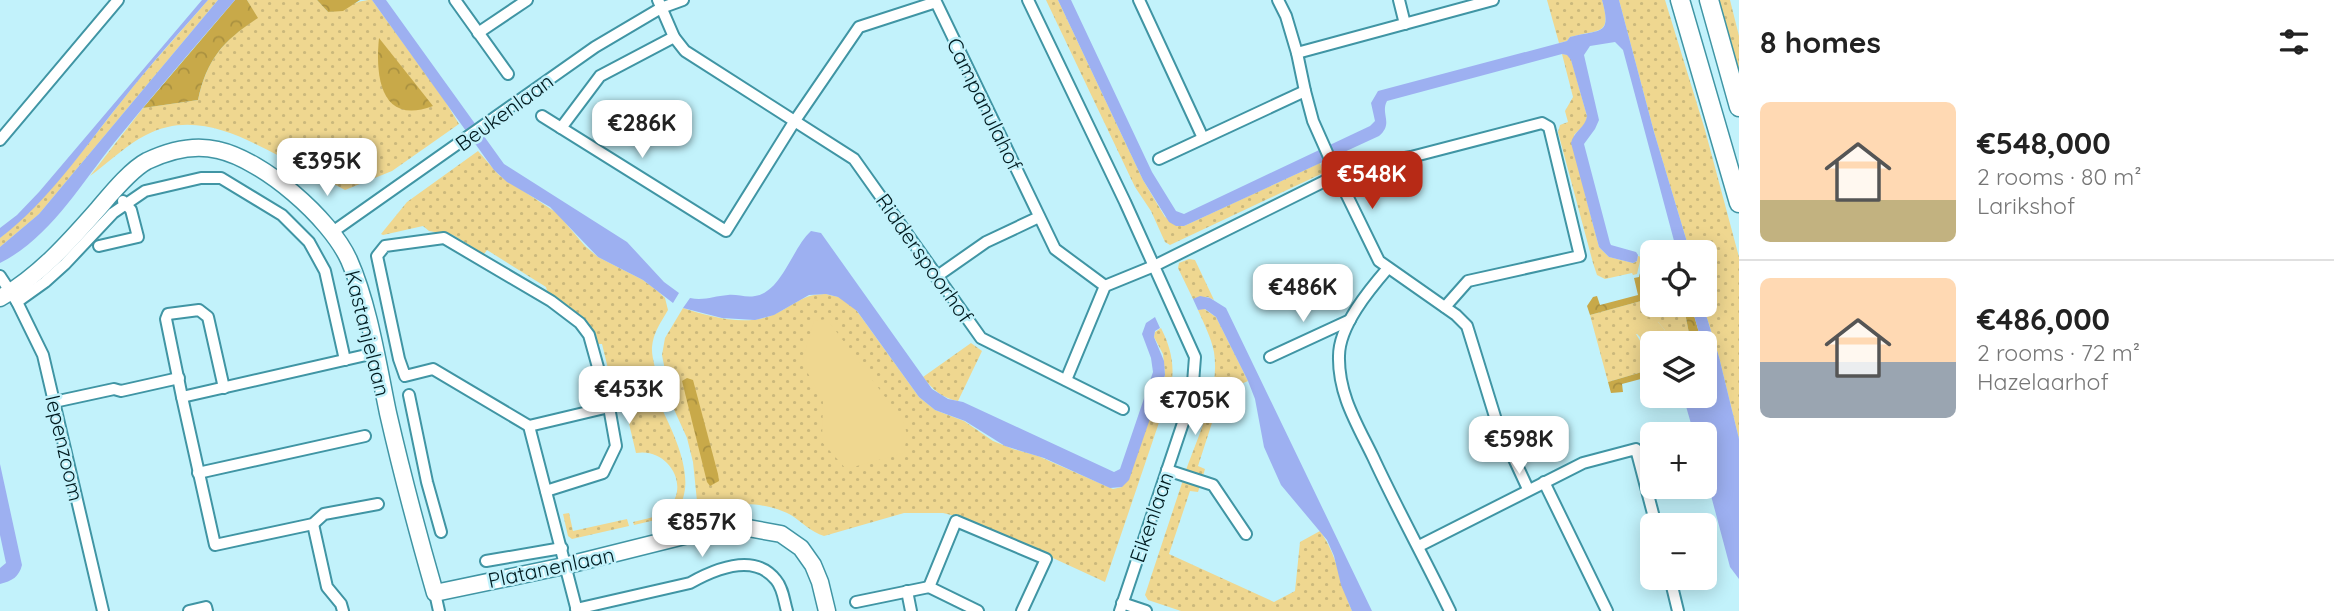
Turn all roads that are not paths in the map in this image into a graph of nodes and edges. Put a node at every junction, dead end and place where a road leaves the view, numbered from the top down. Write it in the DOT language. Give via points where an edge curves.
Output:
graph roads {
  1 [pos="118,0"];
  2 [pos="455,0"];
  3 [pos="527,0"];
  4 [pos="683,0"];
  5 [pos="1028,0"];
  6 [pos="1139,0"];
  7 [pos="1278,0"];
  8 [pos="1399,0"];
  9 [pos="1493,0"];
  10 [pos="1681,0"];
  11 [pos="1710,0"];
  12 [pos="660,4"];
  13 [pos="1405,24"];
  14 [pos="478,33"];
  15 [pos="674,37"];
  16 [pos="1297,53"];
  17 [pos="508,74"];
  18 [pos="1305,91"];
  19 [pos="1739,107"];
  20 [pos="542,116"];
  21 [pos="794,122"];
  22 [pos="561,128"];
  23 [pos="1203,138"];
  24 [pos="0,140"];
  25 [pos="1160,159"];
  26 [pos="1337,175"];
  27 [pos="113,192"];
  28 [pos="126,204"];
  29 [pos="1739,204"];
  30 [pos="1039,217"];
  31 [pos="331,233"];
  32 [pos="99,246"];
  33 [pos="1154,266"];
  34 [pos="1388,268"];
  35 [pos="0,276"];
  36 [pos="936,277"];
  37 [pos="1105,286"];
  38 [pos="9,297"];
  39 [pos="1445,307"];
  40 [pos="1350,320"];
  41 [pos="376,353"];
  42 [pos="1270,356"];
  43 [pos="345,360"];
  44 [pos="180,378"];
  45 [pos="1066,380"];
  46 [pos="224,388"];
  47 [pos="409,395"];
  48 [pos="182,397"];
  49 [pos="54,402"];
  50 [pos="609,407"];
  51 [pos="1123,409"];
  52 [pos="412,412"];
  53 [pos="389,418"];
  54 [pos="529,426"];
  55 [pos="365,436"];
  56 [pos="1167,470"];
  57 [pos="198,472"];
  58 [pos="1544,482"];
  59 [pos="1528,489"];
  60 [pos="546,491"];
  61 [pos="378,503"];
  62 [pos="434,508"];
  63 [pos="413,513"];
  64 [pos="1653,513"];
  65 [pos="313,524"];
  66 [pos="441,532"];
  67 [pos="1246,534"];
  68 [pos="1419,547"];
  69 [pos="562,548"];
  70 [pos="486,561"];
  71 [pos="564,566"];
  72 [pos="929,586"];
  73 [pos="1673,590"];
  74 [pos="907,591"];
  75 [pos="435,593"];
  76 [pos="856,602"];
  77 [pos="1121,607"];
  78 [pos="577,610"];
  79 [pos="103,611"];
  80 [pos="189,611"];
  81 [pos="208,611"];
  82 [pos="343,611"];
  83 [pos="439,611"];
  84 [pos="787,611"];
  85 [pos="827,611"];
  86 [pos="911,611"];
  87 [pos="978,611"];
  88 [pos="1022,611"];
  89 [pos="1146,611"];
  90 [pos="1450,611"];
  91 [pos="1607,611"];
  92 [pos="1678,611"];
  1 -- 24 [label="street"];
  2 -- 14 [label="street"];
  3 -- 14 [label="street"];
  4 -- 12 [label="street, Beukenlaan"];
  5 -- 33 [label="street"];
  6 -- 23 [label="street"];
  7 -- 16 [label="street"];
  8 -- 13 [label="street"];
  9 -- 13 [label="street"];
  10 -- 29 [label="main road"];
  11 -- 19 [label="main road"];
  12 -- 15 [label="street"];
  12 -- 31 [label="street, Beukenlaan"];
  13 -- 16 [label="street"];
  14 -- 17 [label="street"];
  15 -- 21 [label="street, Ridderspoorhof" via="685,51"];
  15 -- 22 [label="street, Beukenlaan" via="600,76"];
  16 -- 18 [label="street"];
  18 -- 23 [label="street"];
  18 -- 26 [label="street"];
  20 -- 22 [label="street"];
  21 -- 22 [label="street" via="726,231"];
  21 -- 30 [label="street, Campanulahof" via="859,27 936,2"];
  21 -- 36 [label="street, Ridderspoorhof" via="854,159"];
  23 -- 25 [label="street"];
  26 -- 33 [label="street"];
  26 -- 34 [label="street" via="1379,261"];
  26 -- 39 [label="street" via="1353,167 1542,123 1549,127 1580,256 1468,281"];
  27 -- 28 [label="street"];
  27 -- 31 [label="street, Kastanjelaan" via="143,163 164,154 184,149 219,150 279,182 309,206"];
  27 -- 38 [label="street, Kastanjelaan"];
  28 -- 32 [label="street" via="138,237"];
  28 -- 38 [label="street, Kastanjelaan" via="45,282"];
  28 -- 43 [label="street, Kastanjelaan" via="145,191 221,178 282,215 321,261"];
  30 -- 36 [label="street" via="986,242"];
  30 -- 37 [label="street, Campanulahof" via="1055,249"];
  31 -- 41 [label="street, Kastanjelaan" via="350,262"];
  33 -- 37 [label="street"];
  33 -- 56 [label="street, Eikenlaan" via="1195,357 1192,396"];
  34 -- 39 [label="street"];
  34 -- 40 [label="street"];
  35 -- 38 [label="street, Iepenzoom"];
  36 -- 45 [label="street, Ridderspoorhof" via="981,338"];
  37 -- 45 [label="street"];
  38 -- 49 [label="street, Iepenzoom" via="43,355"];
  39 -- 59 [label="street" via="1467,326 1496,420"];
  40 -- 42 [label="street"];
  40 -- 68 [label="street" via="1338,354 1342,393"];
  41 -- 43 [label="street"];
  41 -- 53 [label="street, Kastanjelaan"];
  43 -- 46 [label="street"];
  44 -- 46 [label="street" via="166,319 168,314 199,310 208,317"];
  44 -- 48 [label="street"];
  44 -- 49 [label="street"];
  45 -- 51 [label="street, Ridderspoorhof"];
  46 -- 48 [label="street"];
  47 -- 52 [label="street, Kastanjelaan"];
  48 -- 57 [label="street"];
  49 -- 79 [label="street, Iepenzoom"];
  50 -- 54 [label="street"];
  50 -- 54 [label="street, Kastanjelaan" via="589,335 551,301 444,238 385,246 377,256 405,376 433,369"];
  50 -- 60 [label="street" via="617,446 603,473"];
  52 -- 53 [label="street"];
  52 -- 62 [label="street, Kastanjelaan"];
  53 -- 63 [label="street, Kastanjelaan"];
  54 -- 60 [label="street"];
  55 -- 57 [label="street"];
  56 -- 67 [label="street" via="1213,485"];
  56 -- 77 [label="street, Eikenlaan"];
  57 -- 65 [label="street" via="215,545"];
  58 -- 59 [label="street"];
  58 -- 64 [label="street" via="1583,463 1636,449"];
  58 -- 91 [label="street"];
  59 -- 68 [label="street"];
  60 -- 69 [label="street"];
  61 -- 65 [label="street" via="324,514"];
  62 -- 63 [label="street"];
  62 -- 66 [label="street, Kastanjelaan"];
  63 -- 75 [label="street, Kastanjelaan"];
  65 -- 82 [label="street" via="327,587"];
  68 -- 90 [label="street"];
  69 -- 70 [label="street"];
  69 -- 71 [label="street"];
  71 -- 75 [label="street, Platanenlaan"];
  71 -- 78 [label="street"];
  71 -- 85 [label="street, Platanenlaan" via="737,526 782,534 801,548 813,565"];
  72 -- 74 [label="street"];
  72 -- 87 [label="street"];
  72 -- 88 [label="street" via="956,521 1046,559"];
  73 -- 92 [label="street"];
  74 -- 76 [label="street"];
  74 -- 86 [label="street"];
  75 -- 83 [label="street, Kastanjelaan"];
  77 -- 89 [label="street"];
  78 -- 84 [label="street" via="690,583 741,564 760,568 776,580"];
  80 -- 81 [label="street" via="206,607"];
}
